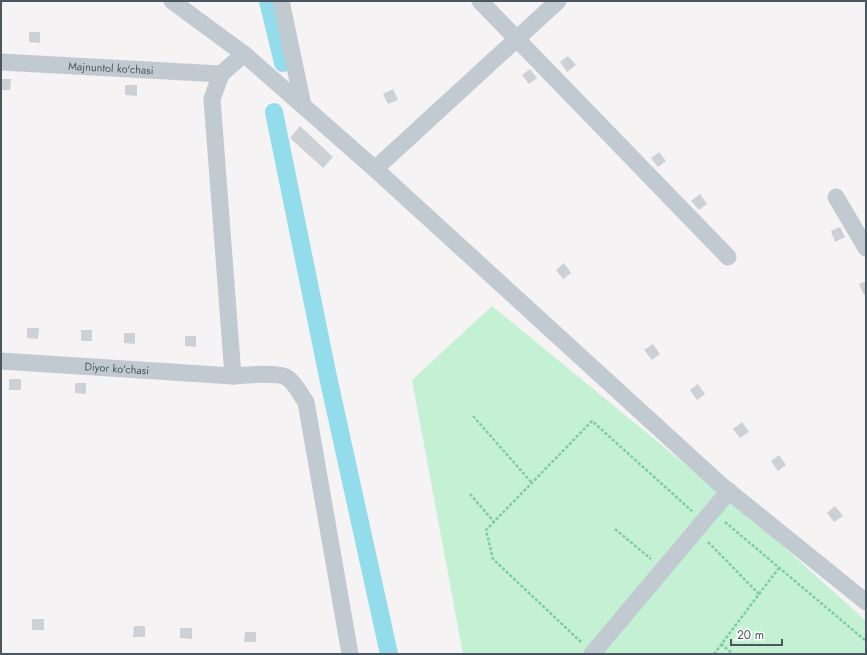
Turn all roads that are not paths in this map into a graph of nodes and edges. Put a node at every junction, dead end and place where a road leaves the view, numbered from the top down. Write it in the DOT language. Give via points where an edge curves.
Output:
graph roads {
  1 [pos="172,1"];
  2 [pos="281,1"];
  3 [pos="480,1"];
  4 [pos="558,1"];
  5 [pos="517,39"];
  6 [pos="244,54"];
  7 [pos="1,62"];
  8 [pos="221,74"];
  9 [pos="303,105"];
  10 [pos="376,169"];
  11 [pos="836,197"];
  12 [pos="866,248"];
  13 [pos="728,257"];
  14 [pos="1,361"];
  15 [pos="233,376"];
  16 [pos="729,491"];
  17 [pos="866,602"];
  18 [pos="350,654"];
  19 [pos="592,654"];
  1 -- 6 [label="street"];
  2 -- 9 [label="street"];
  3 -- 5 [label="street"];
  4 -- 5 [label="street"];
  5 -- 10 [label="street"];
  5 -- 13 [label="street"];
  6 -- 8 [label="street"];
  6 -- 9 [label="street"];
  7 -- 8 [label="street, Majnuntol ko'chasi"];
  8 -- 15 [label="street" via="212,99"];
  9 -- 10 [label="street"];
  10 -- 16 [label="street"];
  11 -- 12 [label="street"];
  14 -- 15 [label="street, Diyor ko'chasi"];
  15 -- 18 [label="street, Diyor ko'chasi" via="277,375 287,378 306,402"];
  16 -- 17 [label="street"];
  16 -- 19 [label="street"];
}
